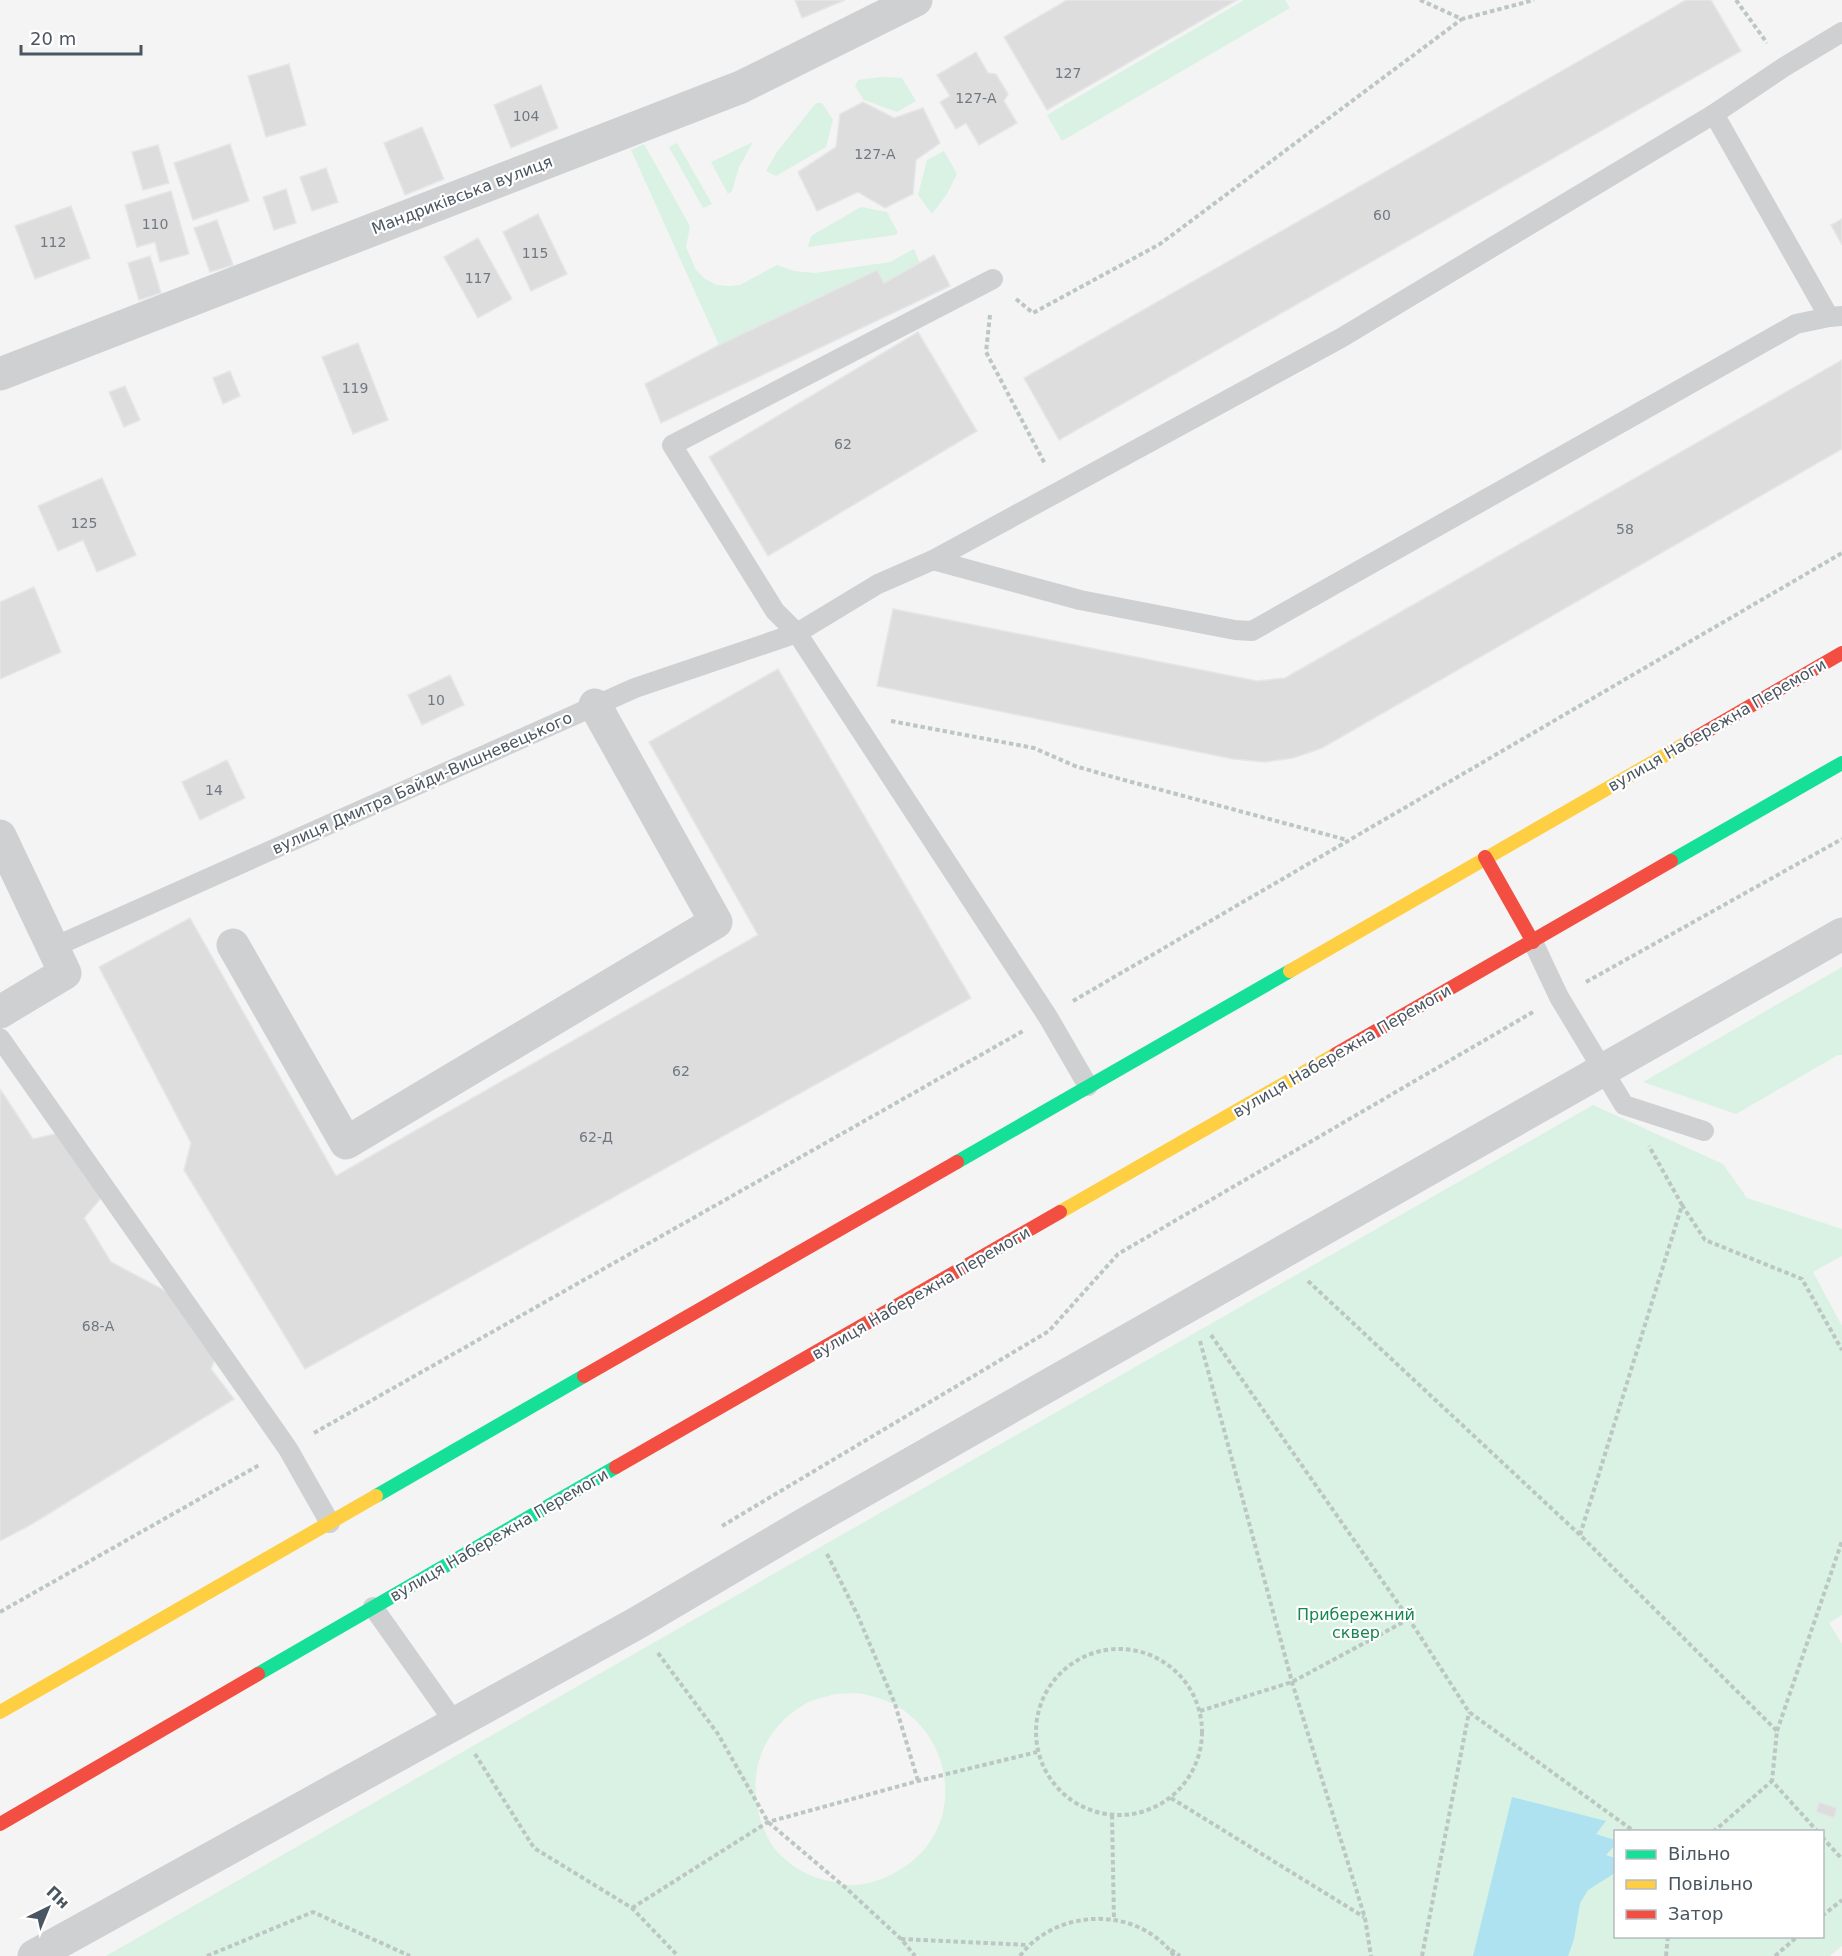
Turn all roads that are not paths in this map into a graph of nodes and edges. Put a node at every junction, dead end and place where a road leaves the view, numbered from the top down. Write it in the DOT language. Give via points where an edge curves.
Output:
graph roads {
  1 [pos="916,0"];
  2 [pos="1842,32"];
  3 [pos="1714,114"];
  4 [pos="993,279"];
  5 [pos="1835,317"];
  6 [pos="0,374"];
  7 [pos="933,560"];
  8 [pos="796,633"];
  9 [pos="1842,653"];
  10 [pos="595,705"];
  11 [pos="1842,763"];
  12 [pos="0,836"];
  13 [pos="1485,857"];
  14 [pos="1842,934"];
  15 [pos="1533,942"];
  16 [pos="233,945"];
  17 [pos="54,947"];
  18 [pos="0,1012"];
  19 [pos="0,1038"];
  20 [pos="1604,1070"];
  21 [pos="1088,1086"];
  22 [pos="1704,1131"];
  23 [pos="330,1523"];
  24 [pos="373,1607"];
  25 [pos="0,1712"];
  26 [pos="455,1723"];
  27 [pos="0,1824"];
  28 [pos="34,1956"];
  1 -- 6 [label="street, Мандриківська вулиця" via="741,87"];
  2 -- 3 [label="lane, вулиця Дмитра Байди-Вишневецького"];
  3 -- 5 [label="lane"];
  3 -- 7 [label="lane, вулиця Дмитра Байди-Вишневецького" via="1341,338"];
  4 -- 8 [label="lane" via="672,445 775,611"];
  5 -- 7 [label="lane" via="1796,324 1252,631 1080,600"];
  7 -- 8 [label="lane, вулиця Дмитра Байди-Вишневецького" via="878,584"];
  8 -- 10 [label="lane, вулиця Дмитра Байди-Вишневецького"];
  8 -- 21 [label="lane" via="1048,1017"];
  9 -- 13 [label="main road, вулиця Набережна Перемоги"];
  10 -- 16 [label="street" via="716,922 346,1143"];
  10 -- 17 [label="lane, вулиця Дмитра Байди-Вишневецького"];
  11 -- 15 [label="main road, вулиця Набережна Перемоги"];
  12 -- 17 [label="street"];
  13 -- 15 [label="main road"];
  13 -- 21 [label="main road, вулиця Набережна Перемоги"];
  14 -- 20 [label="street"];
  15 -- 20 [label="lane" via="1559,997"];
  15 -- 24 [label="main road, вулиця Набережна Перемоги"];
  17 -- 18 [label="street" via="65,973"];
  19 -- 23 [label="lane" via="288,1449"];
  20 -- 22 [label="lane" via="1624,1104"];
  20 -- 26 [label="street"];
  21 -- 23 [label="main road, вулиця Набережна Перемоги"];
  23 -- 25 [label="main road, вулиця Набережна Перемоги"];
  24 -- 26 [label="lane"];
  24 -- 27 [label="main road, вулиця Набережна Перемоги"];
  26 -- 28 [label="street"];
}
